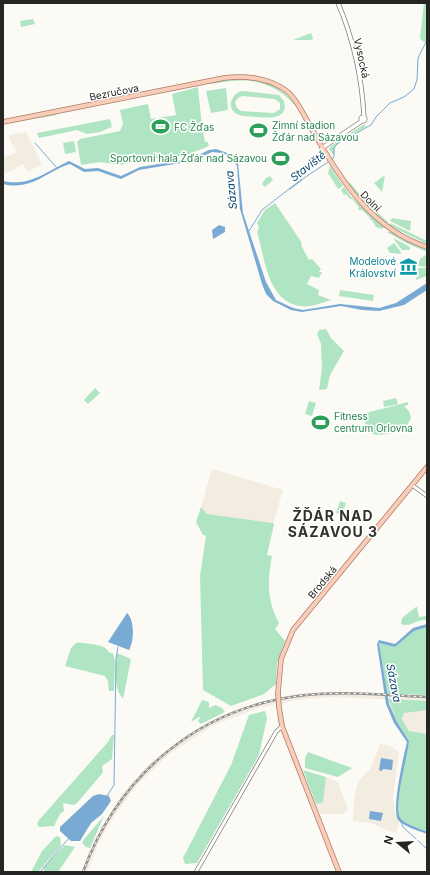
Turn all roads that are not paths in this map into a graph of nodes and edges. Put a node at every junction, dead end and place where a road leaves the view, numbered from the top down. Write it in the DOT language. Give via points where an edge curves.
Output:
graph roads {
  1 [pos="338,3"];
  2 [pos="3,122"];
  3 [pos="322,148"];
  4 [pos="427,247"];
  5 [pos="427,467"];
  6 [pos="412,485"];
  7 [pos="427,496"];
  8 [pos="282,726"];
  9 [pos="196,872"];
  10 [pos="339,872"];
  1 -- 3 [label="main road, Vysocká" via="354,54 363,103 363,119"];
  2 -- 3 [label="main road, Bezručova" via="229,77 254,78 281,87 293,99"];
  3 -- 4 [label="main road, Dolní" via="352,193 373,215 399,234"];
  5 -- 6 [label="main road, Brodská"];
  6 -- 7 [label="street"];
  6 -- 8 [label="main road, Brodská, bridge" via="293,630 281,659 278,693"];
  8 -- 9 [label="street" via="276,732"];
  8 -- 10 [label="main road, Brodská"];
}
